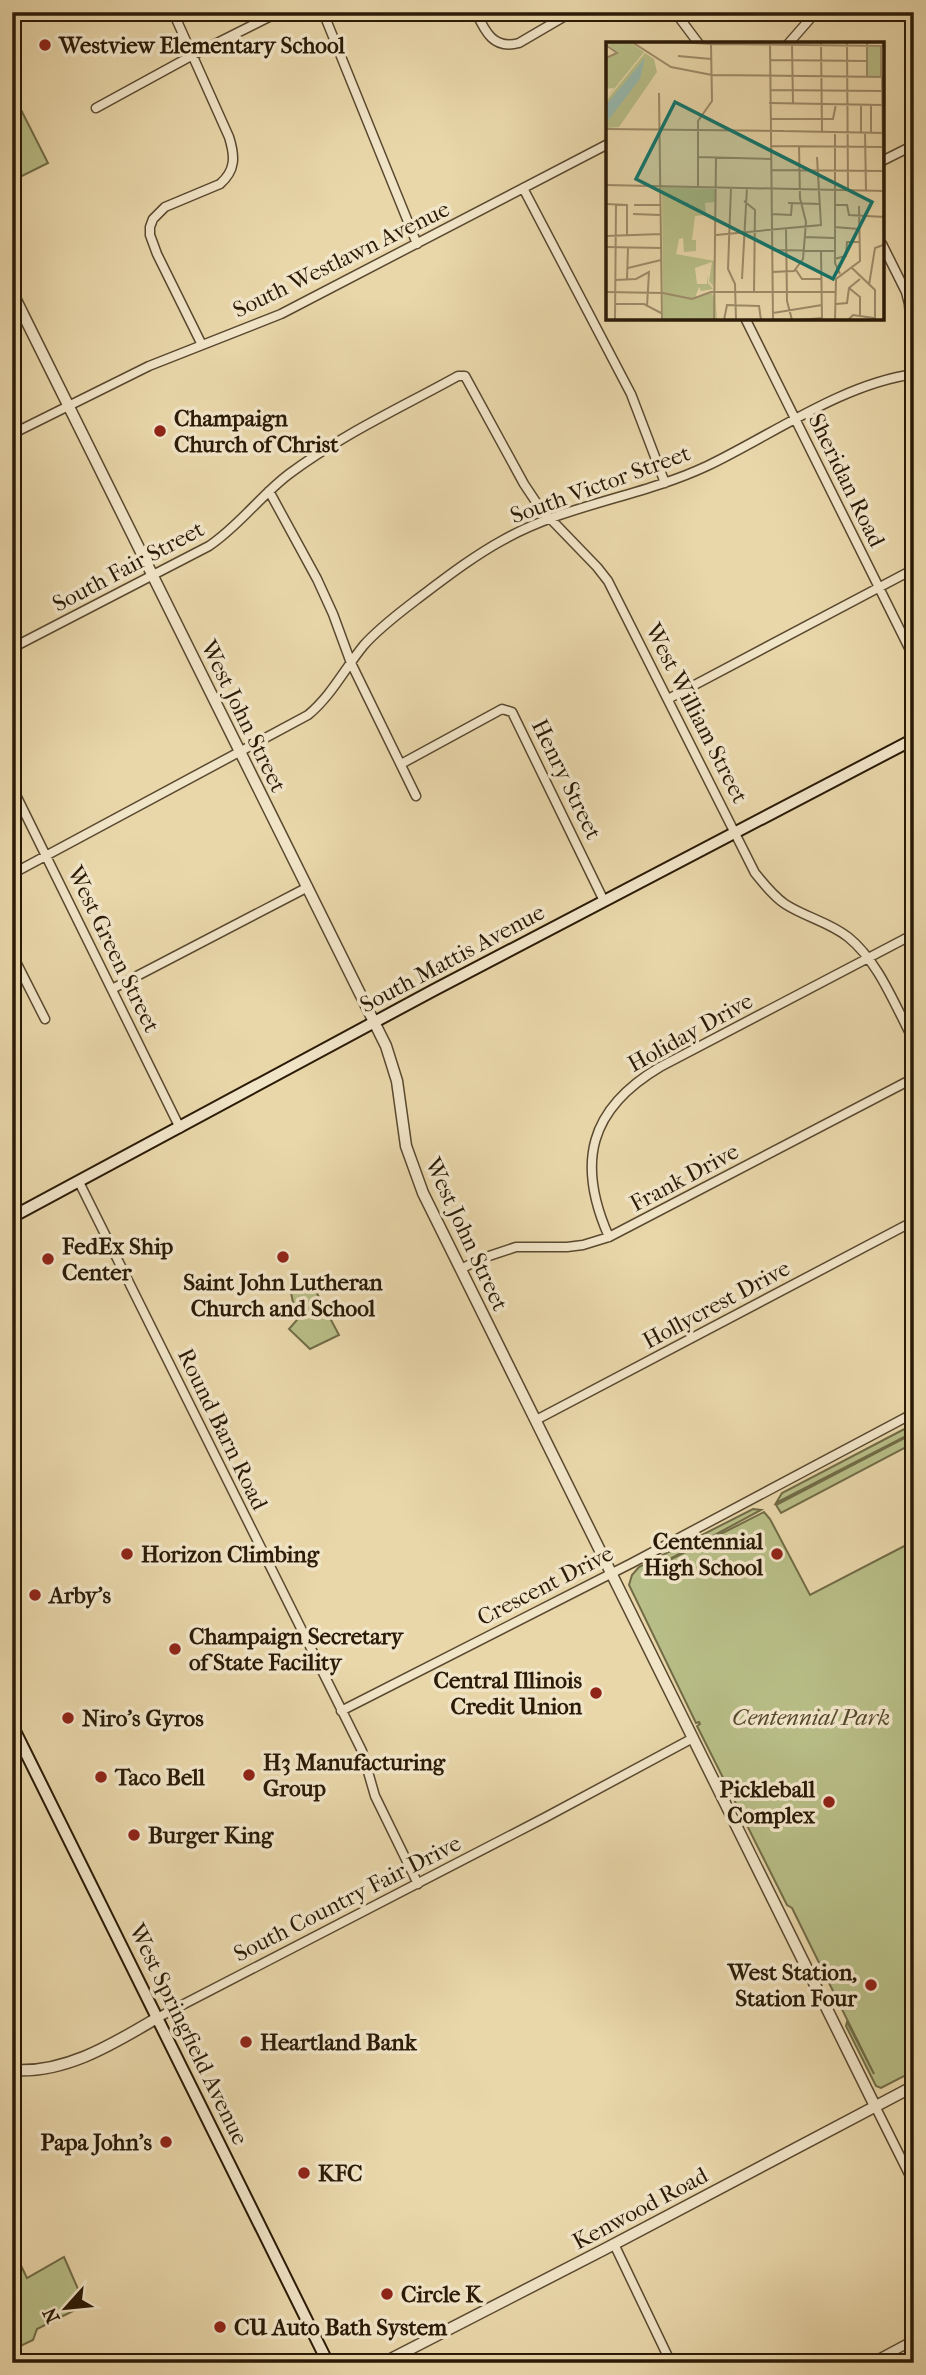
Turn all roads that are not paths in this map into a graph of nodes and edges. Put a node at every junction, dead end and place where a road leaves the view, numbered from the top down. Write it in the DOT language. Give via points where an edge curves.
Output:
graph roads {
  1 [pos="173,12"];
  2 [pos="279,12"];
  3 [pos="323,12"];
  4 [pos="476,12"];
  5 [pos="572,12"];
  6 [pos="675,12"];
  7 [pos="816,12"];
  8 [pos="698,42"];
  9 [pos="790,42"];
  10 [pos="193,55"];
  11 [pos="96,108"];
  12 [pos="606,145"];
  13 [pos="914,145"];
  14 [pos="884,160"];
  15 [pos="523,188"];
  16 [pos="417,244"];
  17 [pos="884,248"];
  18 [pos="12,292"];
  19 [pos="746,320"];
  20 [pos="202,345"];
  21 [pos="914,366"];
  22 [pos="914,374"];
  23 [pos="467,377"];
  24 [pos="70,407"];
  25 [pos="796,420"];
  26 [pos="12,434"];
  27 [pos="665,483"];
  28 [pos="269,491"];
  29 [pos="550,518"];
  30 [pos="914,569"];
  31 [pos="153,575"];
  32 [pos="879,587"];
  33 [pos="12,648"];
  34 [pos="914,658"];
  35 [pos="351,663"];
  36 [pos="667,699"];
  37 [pos="914,738"];
  38 [pos="240,753"];
  39 [pos="401,764"];
  40 [pos="12,787"];
  41 [pos="416,796"];
  42 [pos="735,832"];
  43 [pos="47,857"];
  44 [pos="12,874"];
  45 [pos="308,887"];
  46 [pos="604,901"];
  47 [pos="914,934"];
  48 [pos="12,954"];
  49 [pos="868,958"];
  50 [pos="112,989"];
  51 [pos="45,1019"];
  52 [pos="374,1022"];
  53 [pos="914,1041"];
  54 [pos="914,1078"];
  55 [pos="180,1128"];
  56 [pos="79,1182"];
  57 [pos="12,1217"];
  58 [pos="914,1221"];
  59 [pos="609,1237"];
  60 [pos="461,1269"];
  61 [pos="914,1413"];
  62 [pos="536,1420"];
  63 [pos="611,1573"];
  64 [pos="341,1711"];
  65 [pos="12,1725"];
  66 [pos="692,1738"];
  67 [pos="418,1884"];
  68 [pos="157,2018"];
  69 [pos="12,2070"];
  70 [pos="914,2086"];
  71 [pos="875,2106"];
  72 [pos="914,2184"];
  73 [pos="614,2244"];
  74 [pos="914,2340"];
  75 [pos="328,2363"];
  76 [pos="383,2363"];
  77 [pos="671,2363"];
  78 [pos="871,2363"];
  1 -- 10 [label="street"];
  2 -- 10 [label="street"];
  3 -- 16 [label="street"];
  4 -- 5 [label="street" via="485,32 504,45 519,43"];
  6 -- 8 [label="street"];
  7 -- 9 [label="street"];
  10 -- 11 [label="street"];
  10 -- 20 [label="street" via="229,137 233,164 220,184 165,207 153,219 150,235"];
  12 -- 15 [label="street, South Westlawn Avenue"];
  13 -- 14 [label="street"];
  15 -- 16 [label="street, South Westlawn Avenue"];
  15 -- 27 [label="street" via="608,346"];
  16 -- 20 [label="street, South Westlawn Avenue" via="281,314"];
  17 -- 21 [label="street" via="909,303"];
  18 -- 24 [label="street, West John Street"];
  19 -- 25 [label="street, Sheridan Road"];
  20 -- 24 [label="street, South Westlawn Avenue" via="149,366"];
  22 -- 25 [label="street, South Victor Street" via="870,384"];
  23 -- 28 [label="street, South Fair Street" via="458,376 349,436"];
  23 -- 29 [label="street, West William Street" via="524,484"];
  24 -- 26 [label="street, South Westlawn Avenue"];
  24 -- 31 [label="street, West John Street"];
  25 -- 27 [label="street, South Victor Street"];
  25 -- 32 [label="street, Sheridan Road"];
  27 -- 29 [label="street, South Victor Street"];
  28 -- 31 [label="street, South Fair Street" via="224,536"];
  28 -- 35 [label="street" via="317,579"];
  29 -- 35 [label="street, South Victor Street" via="504,539 445,578 377,632"];
  29 -- 36 [label="street, West William Street" via="608,582"];
  30 -- 32 [label="street"];
  31 -- 33 [label="street, South Fair Street"];
  31 -- 38 [label="street, West John Street"];
  32 -- 34 [label="street, Sheridan Road"];
  32 -- 36 [label="street"];
  35 -- 38 [label="street, South Victor Street" via="309,716"];
  35 -- 39 [label="street"];
  36 -- 42 [label="street, West William Street"];
  37 -- 42 [label="main road, South Mattis Avenue"];
  38 -- 43 [label="street, South Victor Street"];
  38 -- 45 [label="street, West John Street"];
  39 -- 41 [label="street"];
  39 -- 46 [label="street, Henry Street" via="502,709 512,712"];
  40 -- 43 [label="street, West Green Street"];
  42 -- 46 [label="main road, South Mattis Avenue"];
  42 -- 49 [label="street, West William Street" via="755,873 776,896 845,935"];
  43 -- 44 [label="street, South Victor Street"];
  43 -- 50 [label="street, West Green Street"];
  45 -- 50 [label="street"];
  45 -- 52 [label="street, West John Street"];
  46 -- 52 [label="main road, South Mattis Avenue"];
  47 -- 49 [label="street, Holiday Drive"];
  48 -- 51 [label="street"];
  49 -- 53 [label="street, West William Street"];
  49 -- 59 [label="street, Holiday Drive" via="660,1067 616,1101 596,1140 591,1170 594,1199"];
  50 -- 55 [label="street, West Green Street"];
  52 -- 55 [label="main road, South Mattis Avenue"];
  52 -- 60 [label="street, West John Street" via="393,1065 413,1168"];
  54 -- 59 [label="street, Frank Drive"];
  55 -- 56 [label="main road, South Mattis Avenue"];
  56 -- 57 [label="main road, South Mattis Avenue"];
  56 -- 64 [label="street, Round Barn Road"];
  58 -- 62 [label="street, Hollycrest Drive"];
  59 -- 60 [label="street, Frank Drive" via="583,1245 502,1250"];
  60 -- 62 [label="street, West John Street"];
  61 -- 63 [label="street, Crescent Drive"];
  62 -- 63 [label="street, West John Street"];
  63 -- 64 [label="street, Crescent Drive"];
  63 -- 66 [label="street, West John Street"];
  64 -- 67 [label="street, Round Barn Road"];
  65 -- 68 [label="main road, West Springfield Avenue"];
  66 -- 67 [label="street, South Country Fair Drive"];
  66 -- 71 [label="street, West John Street"];
  67 -- 68 [label="street, South Country Fair Drive"];
  68 -- 69 [label="street, South Country Fair Drive" via="67,2065"];
  68 -- 75 [label="main road, West Springfield Avenue"];
  70 -- 71 [label="street, Kenwood Road"];
  71 -- 72 [label="street, West John Street"];
  71 -- 73 [label="street, Kenwood Road"];
  73 -- 76 [label="street, Kenwood Road"];
  73 -- 77 [label="street"];
  74 -- 78 [label="street"];
}
